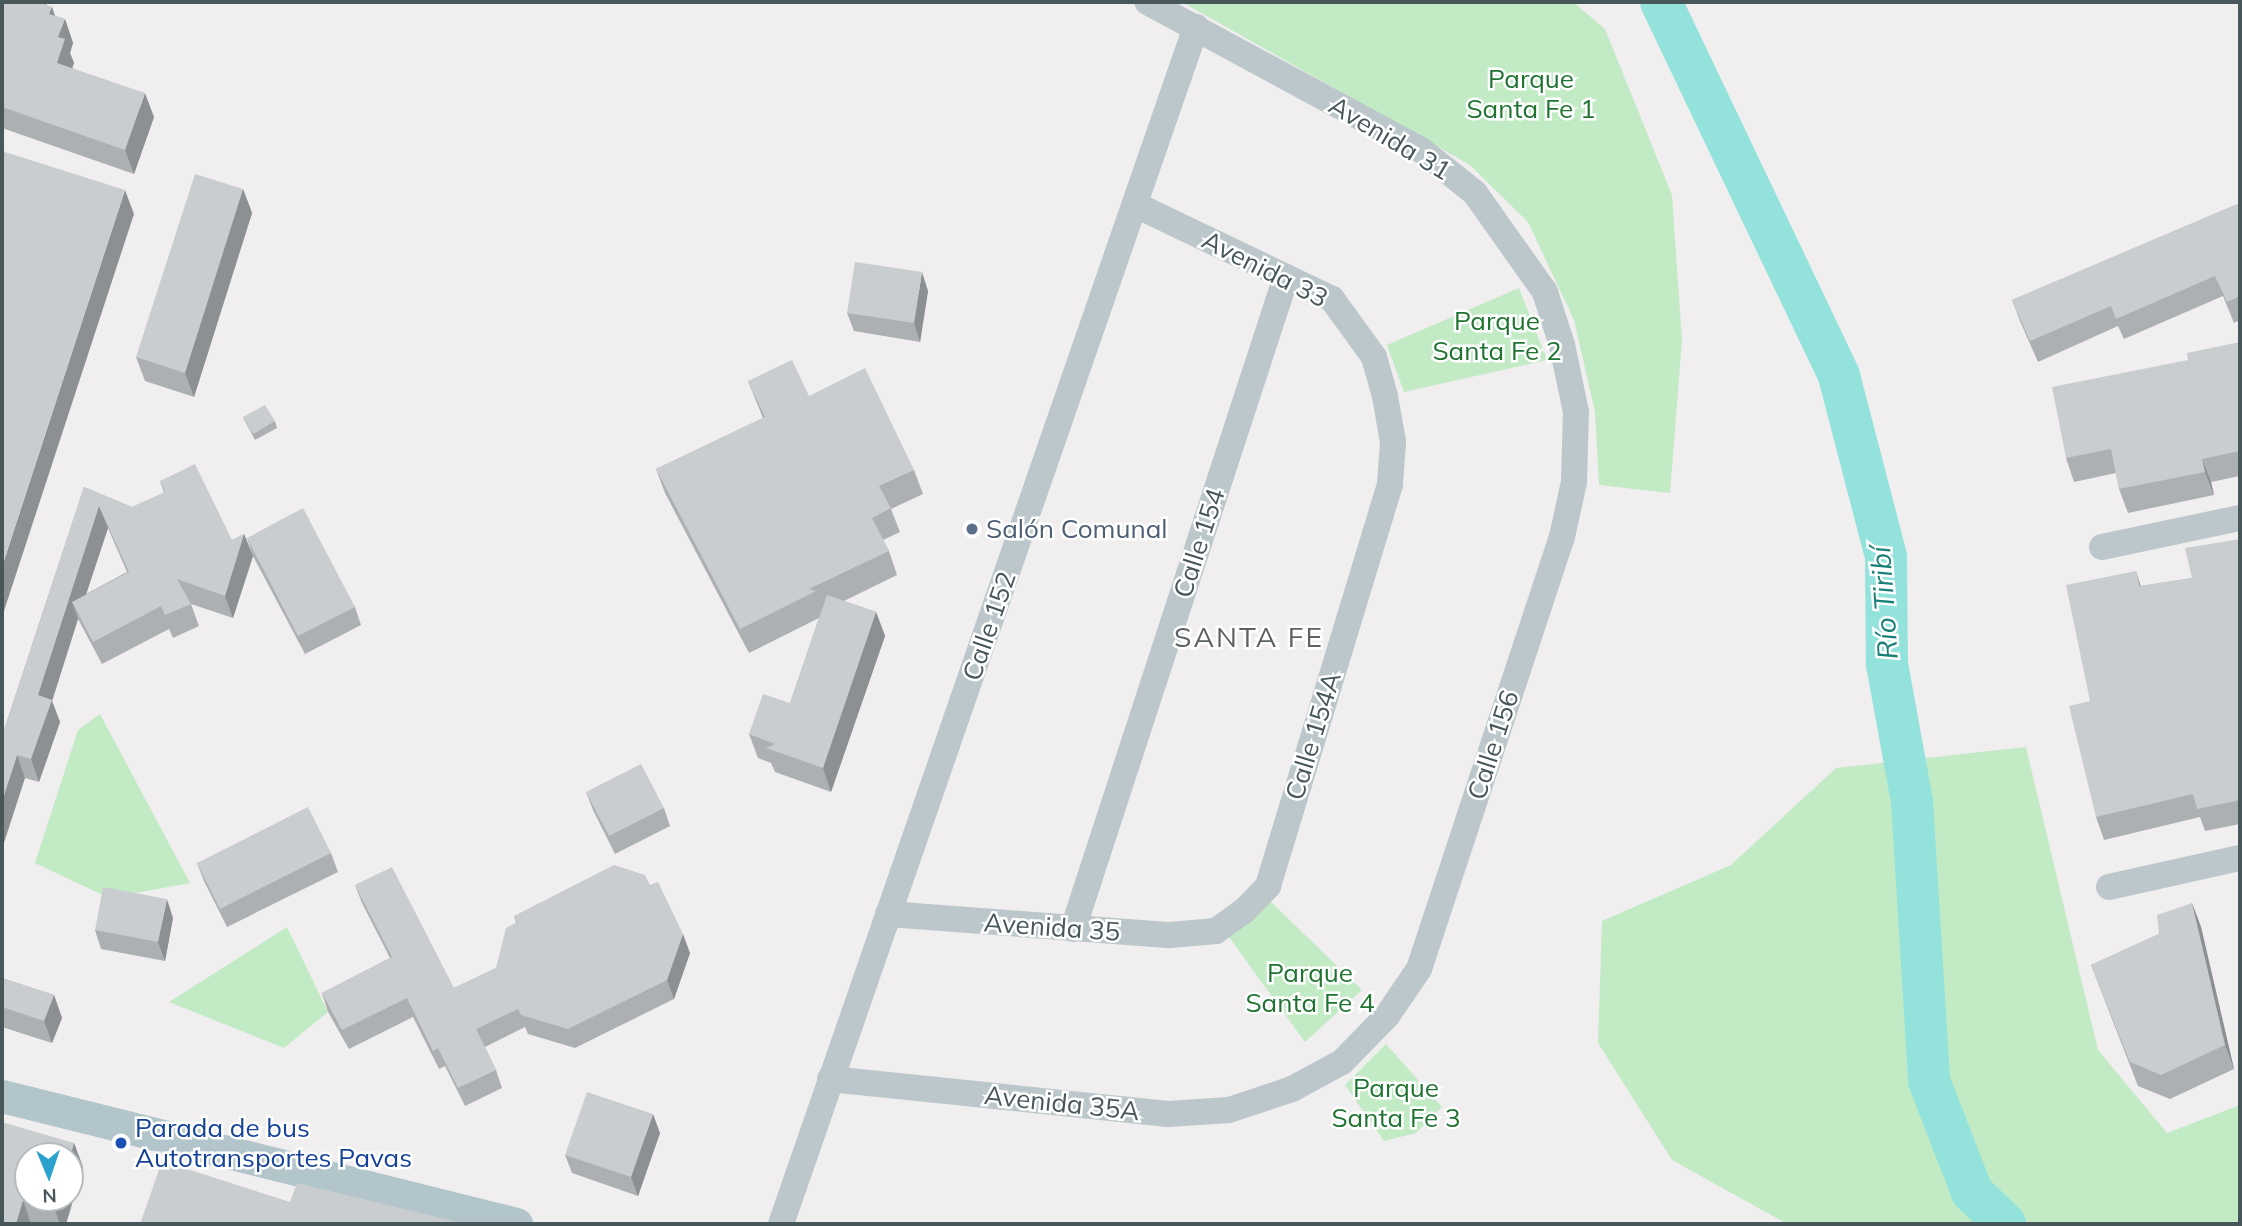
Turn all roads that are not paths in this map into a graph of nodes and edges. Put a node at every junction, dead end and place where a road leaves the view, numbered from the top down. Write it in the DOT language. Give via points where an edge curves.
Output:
graph roads {
  1 [pos="1147,2"];
  2 [pos="1196,27"];
  3 [pos="1136,205"];
  4 [pos="1286,277"];
  5 [pos="1562,345"];
  6 [pos="1374,357"];
  7 [pos="2240,518"];
  8 [pos="2102,547"];
  9 [pos="2240,858"];
  10 [pos="2109,887"];
  11 [pos="888,914"];
  12 [pos="1073,929"];
  13 [pos="1216,931"];
  14 [pos="830,1079"];
  15 [pos="1292,1089"];
  16 [pos="2,1096"];
  17 [pos="2,1108"];
  18 [pos="502,1224"];
  19 [pos="516,1224"];
  20 [pos="781,1224"];
  1 -- 2 [label="street, Avenida 31"];
  2 -- 3 [label="street, Calle 152"];
  2 -- 5 [label="street, Avenida 31" via="1421,150 1475,193 1545,292"];
  3 -- 4 [label="street, Avenida 33"];
  3 -- 11 [label="street, Calle 152"];
  4 -- 6 [label="street, Avenida 33" via="1332,299"];
  4 -- 12 [label="street, Calle 154"];
  5 -- 15 [label="street, Calle 156" via="1576,412 1574,482 1562,537 1419,969 1387,1016 1342,1062"];
  6 -- 13 [label="street, Calle 154A" via="1393,442 1390,484 1268,886"];
  7 -- 8 [label="street"];
  9 -- 10 [label="street"];
  11 -- 12 [label="street, Avenida 35"];
  11 -- 14 [label="street, Calle 152"];
  12 -- 13 [label="street, Avenida 35" via="1170,935"];
  14 -- 15 [label="street, Avenida 35A" via="1168,1114 1229,1110"];
  14 -- 20 [label="street, Calle 152"];
  16 -- 19 [label="main road"];
  17 -- 18 [label="main road"];
}
